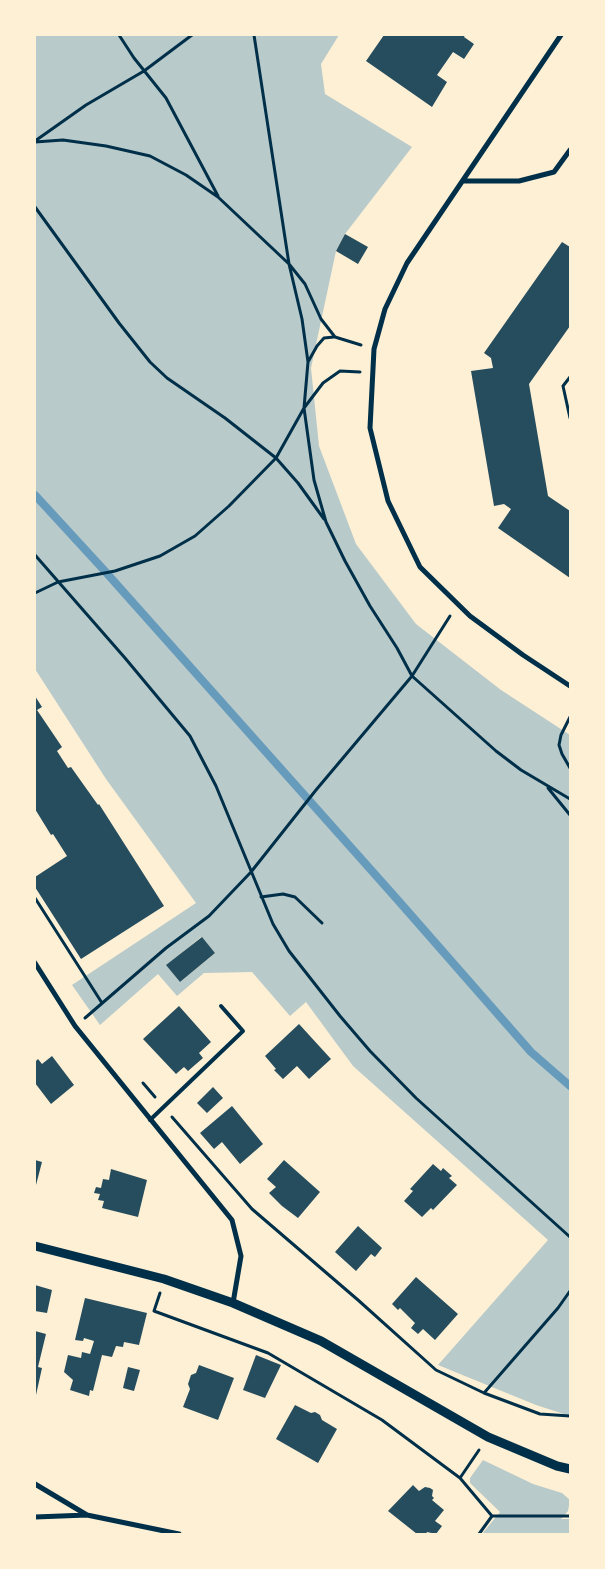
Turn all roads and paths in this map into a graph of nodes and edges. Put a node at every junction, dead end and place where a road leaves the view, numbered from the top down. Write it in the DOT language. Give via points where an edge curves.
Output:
graph roads {
  1 [pos="119,35"];
  2 [pos="192,35"];
  3 [pos="254,35"];
  4 [pos="561,35"];
  5 [pos="144,71"];
  6 [pos="35,142"];
  7 [pos="570,150"];
  8 [pos="463,180"];
  9 [pos="218,197"];
  10 [pos="35,207"];
  11 [pos="289,264"];
  12 [pos="335,337"];
  13 [pos="374,349"];
  14 [pos="308,362"];
  15 [pos="373,373"];
  16 [pos="570,377"];
  17 [pos="304,408"];
  18 [pos="570,418"];
  19 [pos="276,458"];
  20 [pos="326,522"];
  21 [pos="35,555"];
  22 [pos="58,582"];
  23 [pos="35,593"];
  24 [pos="458,604"];
  25 [pos="412,676"];
  26 [pos="570,686"];
  27 [pos="570,717"];
  28 [pos="570,768"];
  29 [pos="546,785"];
  30 [pos="570,799"];
  31 [pos="570,815"];
  32 [pos="251,872"];
  33 [pos="261,897"];
  34 [pos="35,898"];
  35 [pos="322,924"];
  36 [pos="35,963"];
  37 [pos="102,1003"];
  38 [pos="221,1006"];
  39 [pos="88,1015"];
  40 [pos="94,1022"];
  41 [pos="76,1026"];
  42 [pos="140,1079"];
  43 [pos="164,1106"];
  44 [pos="150,1120"];
  45 [pos="570,1237"];
  46 [pos="35,1246"];
  47 [pos="164,1279"];
  48 [pos="570,1291"];
  49 [pos="234,1303"];
  50 [pos="484,1393"];
  51 [pos="570,1416"];
  52 [pos="488,1437"];
  53 [pos="570,1470"];
  54 [pos="460,1478"];
  55 [pos="35,1484"];
  56 [pos="87,1515"];
  57 [pos="492,1516"];
  58 [pos="570,1516"];
  59 [pos="35,1517"];
  60 [pos="179,1534"];
  61 [pos="479,1534"];
  1 -- 5 [label="path"];
  2 -- 5 [label="path"];
  3 -- 11 [label="path"];
  4 -- 8 [label="street"];
  5 -- 6 [label="path" via="86,105"];
  5 -- 9 [label="path" via="166,98"];
  6 -- 9 [label="path" via="63,140 150,156"];
  7 -- 8 [label="street" via="554,172 519,181"];
  8 -- 13 [label="street" via="407,264 385,309"];
  9 -- 11 [label="path"];
  10 -- 19 [label="path" via="150,362"];
  11 -- 12 [label="path" via="305,284 321,319"];
  11 -- 14 [label="path"];
  12 -- 13 [label="path"];
  12 -- 14 [label="path" via="324,338"];
  13 -- 15 [label="street"];
  14 -- 17 [label="path"];
  15 -- 17 [label="path" via="340,371 323,382"];
  15 -- 24 [label="street" via="370,428 388,501 420,566"];
  16 -- 18 [label="path" via="563,386"];
  17 -- 19 [label="path"];
  17 -- 20 [label="path" via="314,480"];
  19 -- 20 [label="path"];
  19 -- 22 [label="path" via="195,536 160,556"];
  20 -- 25 [label="path" via="361,591"];
  21 -- 22 [label="path"];
  22 -- 23 [label="path"];
  22 -- 32 [label="path" via="190,736 216,786"];
  24 -- 25 [label="path"];
  24 -- 26 [label="street" via="478,622"];
  25 -- 29 [label="path" via="496,751"];
  25 -- 32 [label="path"];
  27 -- 28 [label="path" via="559,745"];
  29 -- 30 [label="path"];
  29 -- 31 [label="path"];
  32 -- 33 [label="path"];
  32 -- 37 [label="path" via="209,916"];
  33 -- 35 [label="path" via="295,896"];
  33 -- 45 [label="path" via="289,951 370,1051 416,1098"];
  34 -- 37 [label="path"];
  36 -- 41 [label="street"];
  37 -- 39 [label="path"];
  38 -- 43 [label="lane" via="243,1031"];
  39 -- 40 [label="path"];
  39 -- 41 [label="path"];
  41 -- 44 [label="street"];
  42 -- 43 [label="path"];
  43 -- 44 [label="lane"];
  43 -- 50 [label="path" via="252,1209 436,1370"];
  44 -- 49 [label="street" via="232,1220 241,1256"];
  46 -- 47 [label="street"];
  47 -- 49 [label="street"];
  47 -- 54 [label="path" via="154,1311 268,1353 382,1420"];
  48 -- 50 [label="path"];
  49 -- 52 [label="street" via="322,1341"];
  50 -- 51 [label="path" via="540,1414"];
  52 -- 53 [label="street"];
  52 -- 54 [label="path"];
  54 -- 57 [label="path"];
  55 -- 56 [label="street"];
  56 -- 59 [label="street"];
  56 -- 60 [label="street"];
  57 -- 58 [label="path"];
  57 -- 61 [label="path"];
}
